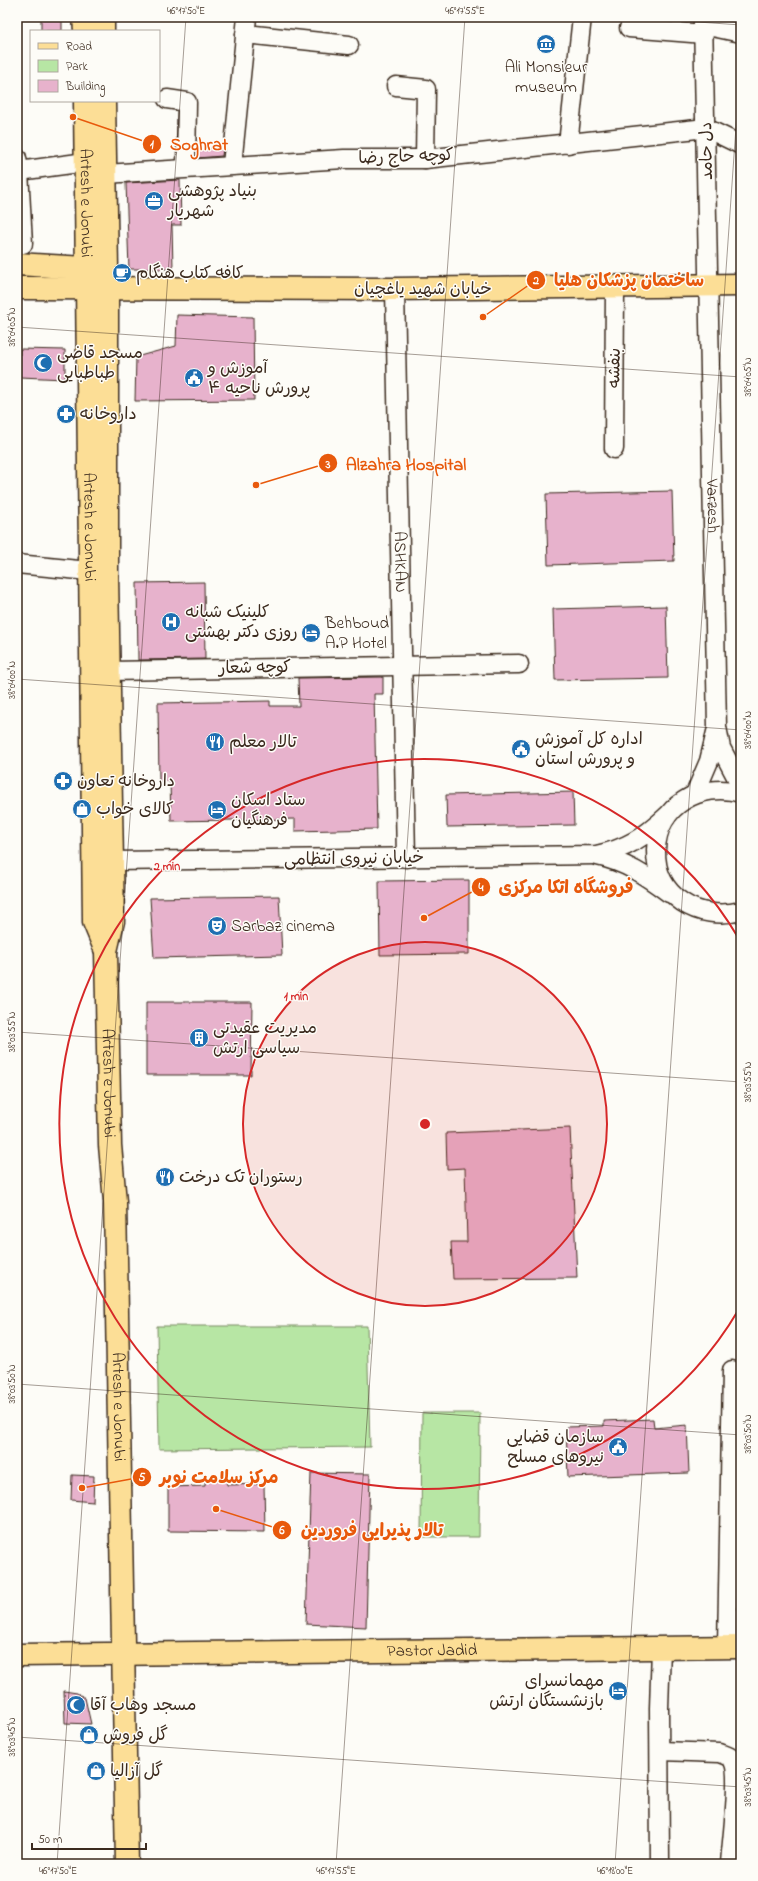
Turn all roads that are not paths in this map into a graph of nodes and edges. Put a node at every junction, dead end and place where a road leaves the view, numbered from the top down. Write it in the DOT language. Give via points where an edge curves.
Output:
graph roads {
  1 [pos="84,17"];
  2 [pos="103,17"];
  3 [pos="582,17"];
  4 [pos="246,26"];
  5 [pos="704,26"];
  6 [pos="629,28"];
  7 [pos="84,30"];
  8 [pos="103,30"];
  9 [pos="741,33"];
  10 [pos="349,45"];
  11 [pos="396,86"];
  12 [pos="167,99"];
  13 [pos="85,102"];
  14 [pos="104,102"];
  15 [pos="706,128"];
  16 [pos="568,144"];
  17 [pos="741,145"];
  18 [pos="425,159"];
  19 [pos="86,162"];
  20 [pos="18,164"];
  21 [pos="232,165"];
  22 [pos="186,168"];
  23 [pos="105,174"];
  24 [pos="19,197"];
  25 [pos="20,254"];
  26 [pos="97,279"];
  27 [pos="710,285"];
  28 [pos="741,285"];
  29 [pos="615,287"];
  30 [pos="17,288"];
  31 [pos="395,289"];
  32 [pos="614,449"];
  33 [pos="17,564"];
  34 [pos="89,571"];
  35 [pos="519,664"];
  36 [pos="402,666"];
  37 [pos="109,671"];
  38 [pos="717,727"];
  39 [pos="741,786"];
  40 [pos="741,793"];
  41 [pos="695,794"];
  42 [pos="667,816"];
  43 [pos="596,855"];
  44 [pos="406,858"];
  45 [pos="112,861"];
  46 [pos="677,899"];
  47 [pos="741,911"];
  48 [pos="106,951"];
  49 [pos="732,1370"];
  50 [pos="734,1647"];
  51 [pos="661,1648"];
  52 [pos="122,1654"];
  53 [pos="17,1655"];
  54 [pos="660,1751"];
  55 [pos="127,1864"];
  56 [pos="660,1864"];
  57 [pos="730,1864"];
  1 -- 7 [label="main road"];
  2 -- 8 [label="main road"];
  3 -- 16 [label="street"];
  4 -- 10 [label="street"];
  4 -- 21 [label="street"];
  5 -- 6 [label="street"];
  5 -- 9 [label="street"];
  5 -- 15 [label="street, دل حامد"];
  11 -- 18 [label="street" via="426,89"];
  12 -- 22 [label="street" via="187,102"];
  13 -- 19 [label="main road, Artesh e Jonubi"];
  14 -- 23 [label="main road, Artesh e Jonubi"];
  15 -- 16 [label="street, کوچه حاج رضا"];
  15 -- 17 [label="street"];
  15 -- 27 [label="street, دل حامد"];
  16 -- 18 [label="street, کوچه حاج رضا"];
  18 -- 21 [label="street, کوچه حاج رضا" via="344,158"];
  19 -- 20 [label="street"];
  19 -- 26 [label="main road, Artesh e Jonubi"];
  20 -- 24 [label="street"];
  21 -- 22 [label="street, کوچه حاج رضا"];
  22 -- 23 [label="street, کوچه حاج رضا"];
  23 -- 26 [label="main road, Artesh e Jonubi"];
  24 -- 25 [label="street"];
  25 -- 26 [label="main road"];
  26 -- 30 [label="main road"];
  26 -- 31 [label="main road, خیابان شهید یاغچیان"];
  26 -- 34 [label="main road, Artesh e Jonubi"];
  26 -- 37 [label="main road, Artesh e Jonubi"];
  27 -- 28 [label="main road, خیابان شهید یاغچیان"];
  27 -- 29 [label="main road, خیابان شهید یاغچیان"];
  27 -- 38 [label="street, Varzesh"];
  29 -- 31 [label="main road, خیابان شهید یاغچیان"];
  29 -- 32 [label="street, بنفشه"];
  31 -- 36 [label="street, ASHKAN"];
  33 -- 34 [label="street"];
  34 -- 48 [label="main road, Artesh e Jonubi" via="94,922"];
  35 -- 36 [label="street, کوچه شعار"];
  36 -- 37 [label="street, کوچه شعار"];
  36 -- 44 [label="street, ASHKAN"];
  37 -- 45 [label="main road, Artesh e Jonubi"];
  38 -- 39 [label="street, Varzesh" via="721,748"];
  38 -- 41 [label="street, Varzesh" via="709,761"];
  40 -- 41 [label="street, خیابان نیروی انتظامی" via="712,789"];
  41 -- 42 [label="street, خیابان نیروی انتظامی" via="679,803"];
  42 -- 43 [label="street, خیابان نیروی انتظامی" via="653,829 624,848"];
  42 -- 46 [label="street" via="659,833 656,850 658,868 666,885"];
  43 -- 44 [label="street, خیابان نیروی انتظامی"];
  43 -- 46 [label="street, خیابان نیروی انتظامی" via="613,859 639,871"];
  44 -- 45 [label="street, خیابان نیروی انتظامی"];
  45 -- 48 [label="main road, Artesh e Jonubi" via="113,921"];
  46 -- 47 [label="street, خیابان نیروی انتظامی" via="692,909 709,914 727,915"];
  48 -- 52 [label="main road, Artesh e Jonubi" via="110,1145 115,1210"];
  49 -- 50 [label="street"];
  50 -- 51 [label="main road, Pastor Jadid"];
  51 -- 52 [label="main road, Pastor Jadid"];
  51 -- 54 [label="street"];
  52 -- 53 [label="main road, Pastor Jadid"];
  52 -- 55 [label="main road, Artesh e Jonubi"];
  54 -- 56 [label="street"];
  54 -- 57 [label="street" via="720,1753 729,1756 733,1761 736,1779"];
}
